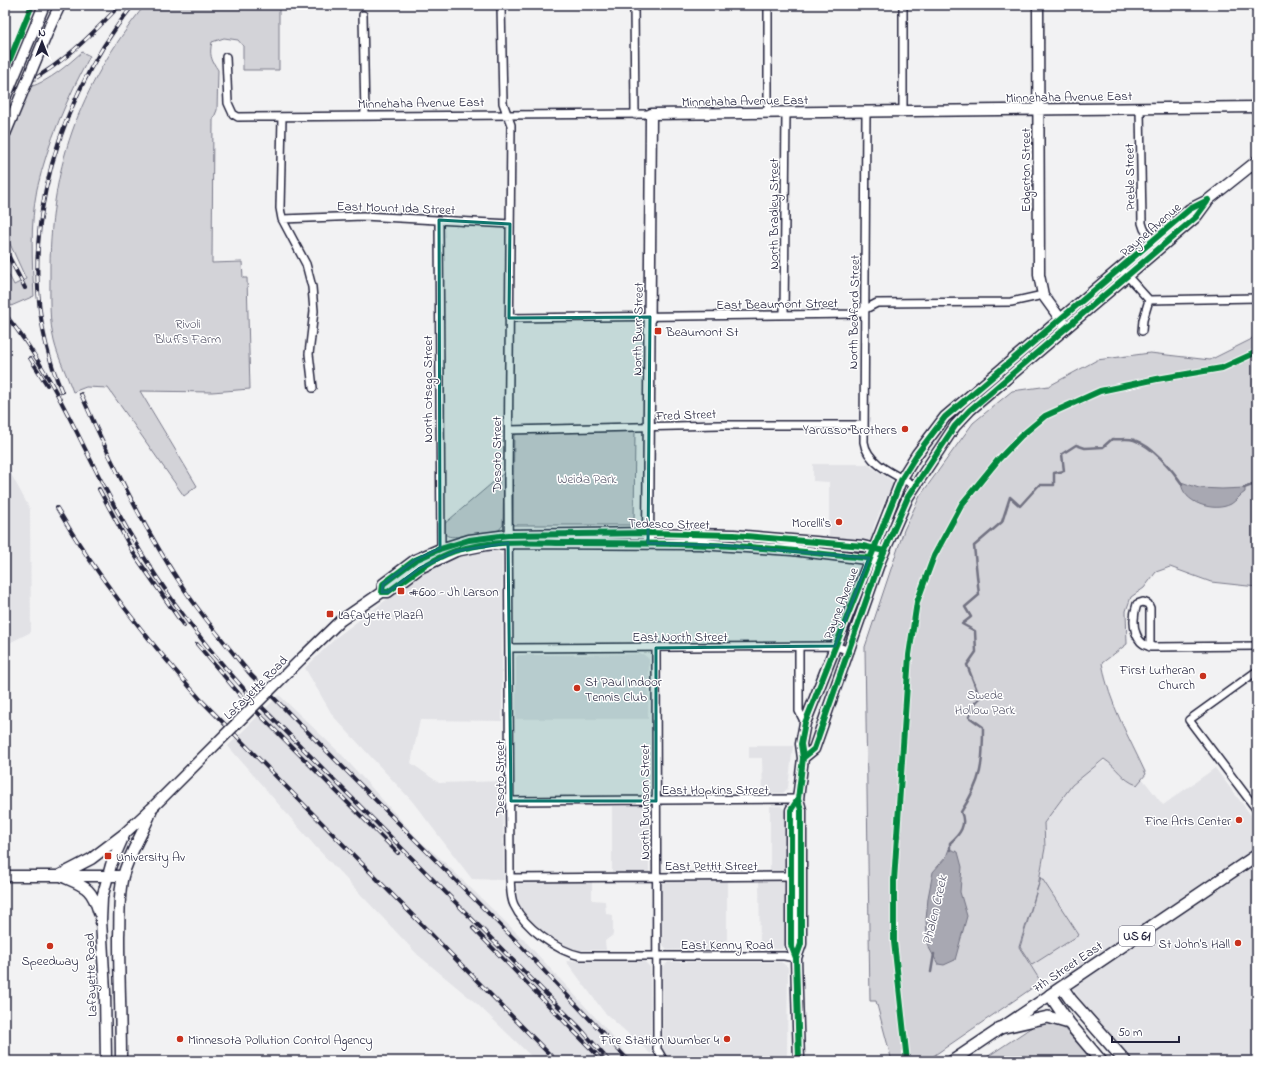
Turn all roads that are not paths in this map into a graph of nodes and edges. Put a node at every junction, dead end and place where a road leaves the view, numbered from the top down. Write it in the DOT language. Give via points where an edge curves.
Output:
graph roads {
  1 [pos="44,5"];
  2 [pos="60,5"];
  3 [pos="501,5"];
  4 [pos="634,5"];
  5 [pos="768,5"];
  6 [pos="903,5"];
  7 [pos="1038,5"];
  8 [pos="364,15"];
  9 [pos="226,57"];
  10 [pos="5,98"];
  11 [pos="1038,109"];
  12 [pos="1140,109"];
  13 [pos="1257,109"];
  14 [pos="866,112"];
  15 [pos="903,112"];
  16 [pos="768,113"];
  17 [pos="786,113"];
  18 [pos="507,114"];
  19 [pos="651,114"];
  20 [pos="635,115"];
  21 [pos="282,116"];
  22 [pos="365,116"];
  23 [pos="5,134"];
  24 [pos="1257,161"];
  25 [pos="1208,200"];
  26 [pos="282,219"];
  27 [pos="439,220"];
  28 [pos="510,224"];
  29 [pos="1153,242"];
  30 [pos="1124,273"];
  31 [pos="1043,295"];
  32 [pos="1257,298"];
  33 [pos="1148,300"];
  34 [pos="865,309"];
  35 [pos="784,314"];
  36 [pos="650,317"];
  37 [pos="509,318"];
  38 [pos="1059,319"];
  39 [pos="1066,328"];
  40 [pos="1142,331"];
  41 [pos="313,388"];
  42 [pos="864,425"];
  43 [pos="649,427"];
  44 [pos="509,430"];
  45 [pos="902,478"];
  46 [pos="914,485"];
  47 [pos="648,538"];
  48 [pos="508,539"];
  49 [pos="455,547"];
  50 [pos="873,548"];
  51 [pos="884,551"];
  52 [pos="441,553"];
  53 [pos="869,558"];
  54 [pos="880,561"];
  55 [pos="835,646"];
  56 [pos="1257,646"];
  57 [pos="799,647"];
  58 [pos="1150,647"];
  59 [pos="510,648"];
  60 [pos="656,648"];
  61 [pos="850,651"];
  62 [pos="1257,671"];
  63 [pos="804,723"];
  64 [pos="804,758"];
  65 [pos="798,800"];
  66 [pos="511,801"];
  67 [pos="656,801"];
  68 [pos="152,808"];
  69 [pos="1257,810"];
  70 [pos="125,832"];
  71 [pos="1257,855"];
  72 [pos="5,876"];
  73 [pos="59,876"];
  74 [pos="107,876"];
  75 [pos="123,876"];
  76 [pos="791,876"];
  77 [pos="510,878"];
  78 [pos="656,878"];
  79 [pos="513,904"];
  80 [pos="101,920"];
  81 [pos="657,956"];
  82 [pos="796,958"];
  83 [pos="1062,987"];
  84 [pos="1050,995"];
  85 [pos="1069,1023"];
  86 [pos="1000,1028"];
  87 [pos="106,1061"];
  88 [pos="121,1061"];
  89 [pos="664,1061"];
  90 [pos="799,1061"];
  91 [pos="952,1061"];
  92 [pos="1101,1061"];
  93 [pos="1125,1061"];
  1 -- 10 [label="street, bridge"];
  2 -- 23 [label="street, bridge"];
  3 -- 18 [label="street, Desoto Street" via="503,103"];
  4 -- 20 [label="street"];
  5 -- 16 [label="street"];
  6 -- 15 [label="street"];
  7 -- 11 [label="street, Edgerton Street"];
  8 -- 22 [label="street"];
  9 -- 21 [label="street, Minnehaha Avenue East" via="228,102 233,114 245,117"];
  11 -- 12 [label="street, Minnehaha Avenue East"];
  11 -- 15 [label="street, Minnehaha Avenue East"];
  11 -- 31 [label="street, Edgerton Street" via="1038,264"];
  12 -- 13 [label="street, Minnehaha Avenue East"];
  12 -- 29 [label="street, Preble Street" via="1142,223"];
  14 -- 15 [label="street, Minnehaha Avenue East"];
  14 -- 17 [label="street, Minnehaha Avenue East"];
  14 -- 34 [label="street, North Bedford Street"];
  16 -- 17 [label="street, Minnehaha Avenue East"];
  16 -- 19 [label="street, Minnehaha Avenue East"];
  17 -- 35 [label="street, North Bradley Street"];
  18 -- 20 [label="street, Minnehaha Avenue East"];
  18 -- 22 [label="street, Minnehaha Avenue East"];
  18 -- 28 [label="street, Desoto Street" via="511,125"];
  19 -- 20 [label="street, Minnehaha Avenue East"];
  19 -- 36 [label="street, North Burr Street"];
  21 -- 22 [label="street, Minnehaha Avenue East"];
  21 -- 26 [label="street"];
  24 -- 25 [label="street, Payne Avenue"];
  25 -- 29 [label="street, Payne Avenue" via="1190,209"];
  25 -- 30 [label="street, Payne Avenue" via="1196,217"];
  26 -- 27 [label="street, East Mount Ida Street" via="347,216"];
  26 -- 41 [label="street" via="301,252 312,287 314,311 309,354"];
  27 -- 28 [label="street, East Mount Ida Street"];
  27 -- 52 [label="street, North Otsego Street"];
  28 -- 37 [label="street, Desoto Street"];
  29 -- 30 [label="street, Payne Avenue"];
  30 -- 33 [label="street"];
  30 -- 38 [label="street, Payne Avenue"];
  30 -- 39 [label="street, Payne Avenue"];
  31 -- 34 [label="street, East Beaumont Street" via="1011,302 877,303"];
  31 -- 38 [label="street, Edgerton Street"];
  32 -- 33 [label="street"];
  33 -- 40 [label="street"];
  34 -- 35 [label="street, East Beaumont Street" via="856,314"];
  34 -- 42 [label="street, North Bedford Street"];
  35 -- 36 [label="street, East Beaumont Street"];
  36 -- 37 [label="street, East Beaumont Street"];
  36 -- 43 [label="street, North Burr Street"];
  37 -- 44 [label="street, Desoto Street"];
  38 -- 39 [label="street, Edgerton Street"];
  38 -- 45 [label="street, Payne Avenue" via="946,417"];
  39 -- 46 [label="street, Payne Avenue" via="962,417"];
  42 -- 43 [label="street, Fred Street"];
  42 -- 45 [label="street, North Bedford Street" via="865,450 868,455"];
  43 -- 44 [label="street, Fred Street"];
  43 -- 47 [label="street, North Burr Street"];
  44 -- 48 [label="street, Desoto Street"];
  45 -- 46 [label="street, North Bedford Street"];
  45 -- 50 [label="street, Payne Avenue"];
  46 -- 51 [label="street, Payne Avenue"];
  47 -- 48 [label="street, Tedesco Street"];
  47 -- 50 [label="street, Tedesco Street" via="734,535"];
  47 -- 53 [label="street, Tedesco Street"];
  48 -- 49 [label="street, Tedesco Street" via="484,537"];
  48 -- 59 [label="street, Desoto Street"];
  49 -- 52 [label="street, Lafayette Road"];
  50 -- 51 [label="street, Tedesco Street"];
  50 -- 53 [label="street, Payne Avenue"];
  51 -- 54 [label="street, Payne Avenue"];
  52 -- 68 [label="street, Lafayette Road, bridge" via="388,592 382,592 340,621"];
  53 -- 54 [label="street, Tedesco Street"];
  53 -- 55 [label="street, Payne Avenue"];
  54 -- 61 [label="street, Payne Avenue"];
  55 -- 57 [label="street, East North Street"];
  55 -- 61 [label="street, East North Street"];
  55 -- 63 [label="street, Payne Avenue"];
  56 -- 58 [label="street"];
  57 -- 60 [label="street, East North Street"];
  57 -- 63 [label="street, Payne Avenue" via="799,711"];
  58 -- 58 [label="street" via="1150,608 1143,602 1137,604 1135,611 1135,636 1144,646"];
  59 -- 60 [label="street, East North Street"];
  59 -- 66 [label="street, Desoto Street"];
  60 -- 67 [label="street, North Brunson Street"];
  61 -- 64 [label="street, Payne Avenue" via="814,750"];
  62 -- 69 [label="street" via="1189,720"];
  63 -- 64 [label="street, Payne Avenue" via="801,744"];
  64 -- 65 [label="street, Payne Avenue"];
  65 -- 67 [label="street, East Hopkins Street"];
  65 -- 76 [label="street, Payne Avenue" via="791,810"];
  65 -- 82 [label="street, Payne Avenue" via="801,810 801,944"];
  66 -- 67 [label="street, East Hopkins Street"];
  66 -- 77 [label="street, Desoto Street"];
  67 -- 78 [label="street, North Brunson Street"];
  68 -- 70 [label="street, Lafayette Road"];
  68 -- 75 [label="street, Lafayette Road"];
  70 -- 73 [label="street" via="91,859"];
  70 -- 74 [label="street, Lafayette Road"];
  71 -- 83 [label="main road, 7th Street East / US 61"];
  72 -- 73 [label="street"];
  73 -- 74 [label="street"];
  73 -- 80 [label="street" via="90,891"];
  74 -- 75 [label="street"];
  74 -- 80 [label="street, Lafayette Road"];
  75 -- 88 [label="street, Lafayette Road" via="120,898"];
  76 -- 78 [label="street, East Pettit Street"];
  76 -- 82 [label="street, Payne Avenue" via="791,945"];
  77 -- 78 [label="street, East Pettit Street"];
  77 -- 79 [label="street, Desoto Street"];
  78 -- 81 [label="street, North Brunson Street"];
  79 -- 81 [label="street, East Kenny Road" via="537,933 573,954"];
  80 -- 87 [label="street, Lafayette Road"];
  81 -- 82 [label="street, East Kenny Road"];
  81 -- 89 [label="street, North Brunson Street" via="657,1049"];
  82 -- 90 [label="street, Payne Avenue"];
  83 -- 84 [label="main road, 7th Street East / US 61"];
  83 -- 93 [label="main road"];
  84 -- 85 [label="main road"];
  84 -- 86 [label="street, 7th Street East"];
  85 -- 86 [label="main road" via="1048,1016"];
  85 -- 92 [label="main road"];
  86 -- 91 [label="street, 7th Street East"];
}
